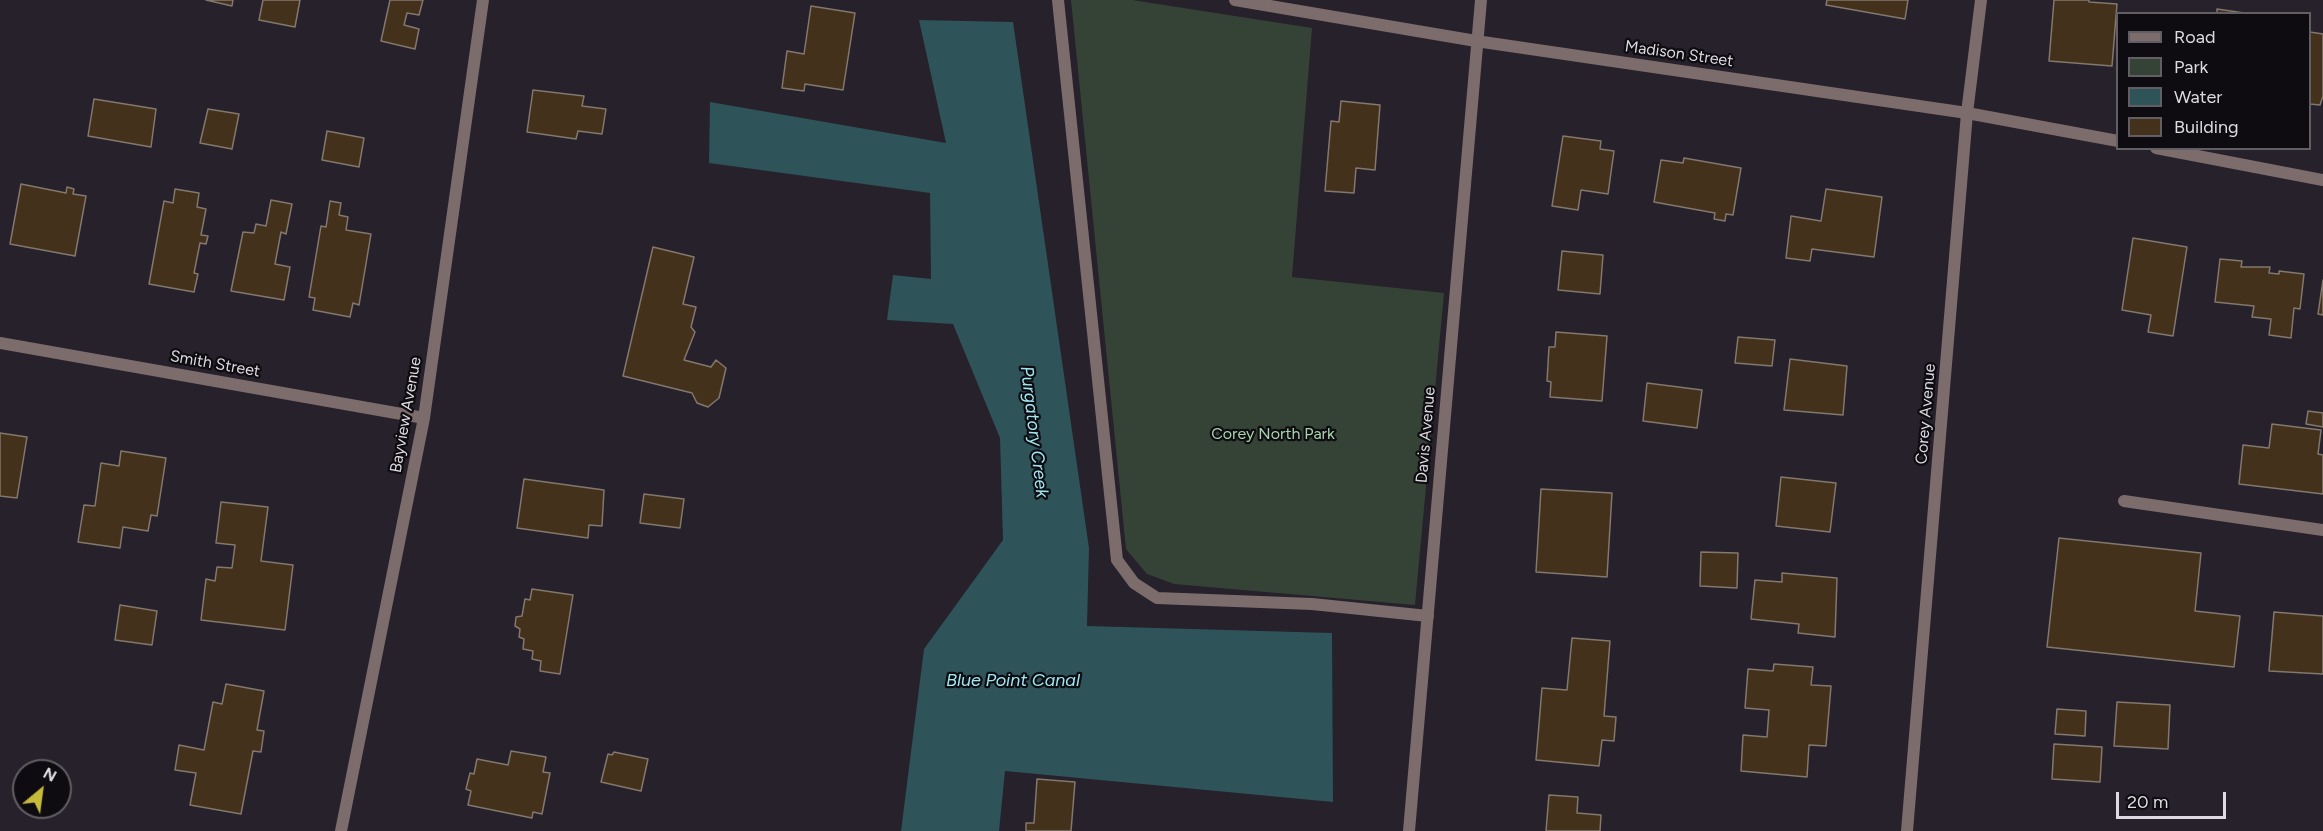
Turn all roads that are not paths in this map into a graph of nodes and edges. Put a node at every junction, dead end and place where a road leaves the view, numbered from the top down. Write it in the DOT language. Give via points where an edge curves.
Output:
graph roads {
  1 [pos="483,0"];
  2 [pos="1058,0"];
  3 [pos="1235,0"];
  4 [pos="1481,0"];
  5 [pos="1981,0"];
  6 [pos="1476,41"];
  7 [pos="1967,113"];
  8 [pos="2116,141"];
  9 [pos="2166,150"];
  10 [pos="2323,180"];
  11 [pos="0,343"];
  12 [pos="424,418"];
  13 [pos="2124,501"];
  14 [pos="2323,530"];
  15 [pos="1428,616"];
  16 [pos="341,831"];
  17 [pos="1409,831"];
  18 [pos="1907,831"];
  1 -- 12 [label="street, Bayview Avenue"];
  2 -- 15 [label="street" via="1117,560 1134,583 1157,598 1312,604"];
  3 -- 6 [label="street, Madison Street"];
  4 -- 6 [label="street, Davis Avenue"];
  5 -- 7 [label="street, Corey Avenue"];
  6 -- 7 [label="street, Madison Street"];
  6 -- 15 [label="street, Davis Avenue"];
  7 -- 8 [label="street, Madison Street"];
  7 -- 18 [label="street, Corey Avenue"];
  9 -- 10 [label="street"];
  11 -- 12 [label="street, Smith Street"];
  12 -- 16 [label="street, Bayview Avenue"];
  13 -- 14 [label="street"];
  15 -- 17 [label="street, Davis Avenue"];
}
